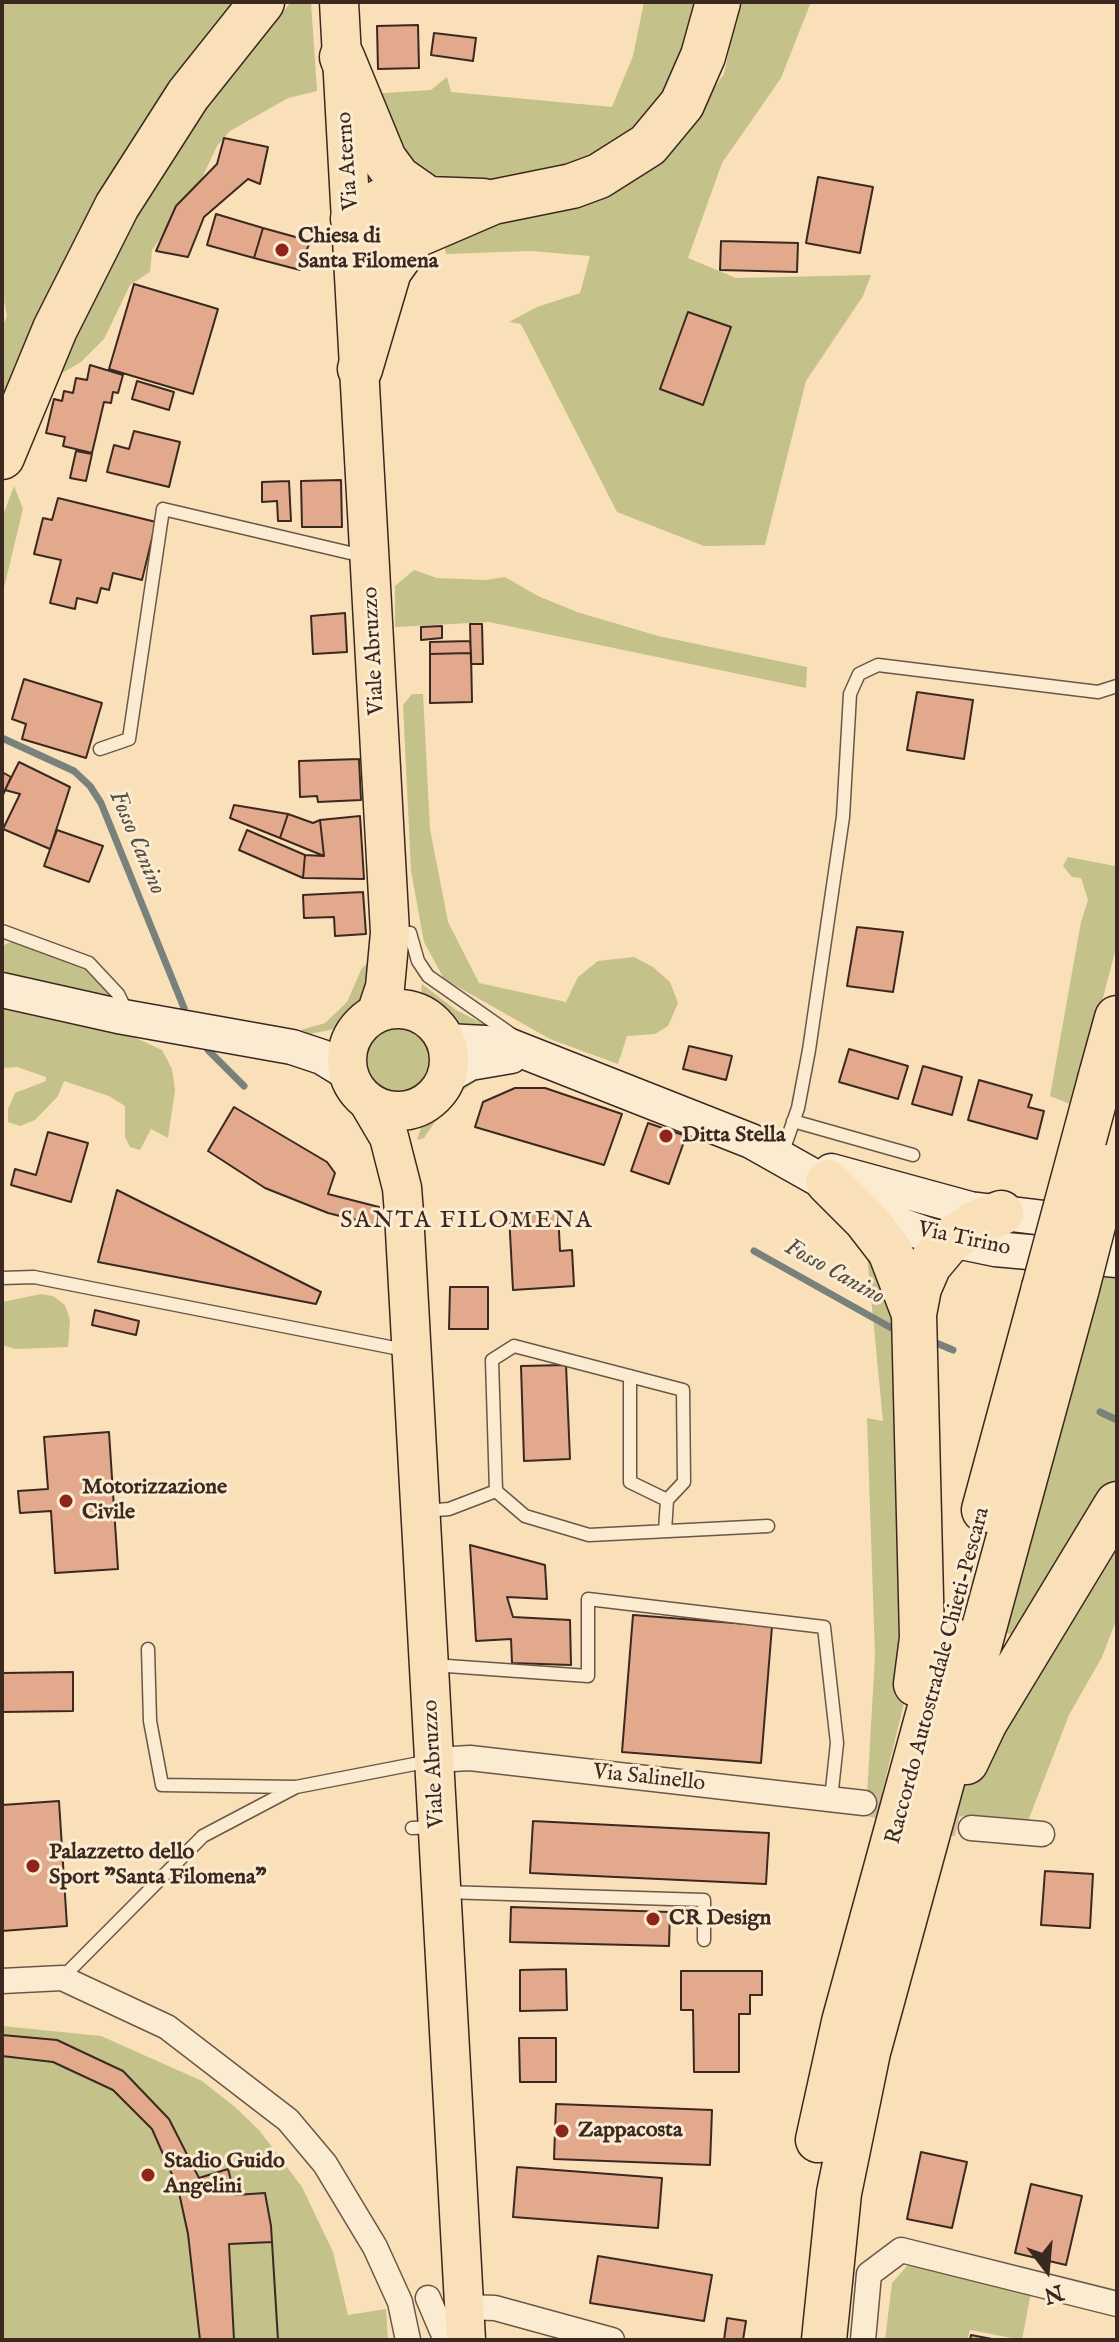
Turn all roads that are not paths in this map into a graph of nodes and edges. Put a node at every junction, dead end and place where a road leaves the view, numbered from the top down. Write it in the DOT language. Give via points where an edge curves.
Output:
graph roads {
  1 [pos="262,2"];
  2 [pos="339,2"];
  3 [pos="718,2"];
  4 [pos="342,57"];
  5 [pos="421,217"];
  6 [pos="353,219"];
  7 [pos="360,369"];
  8 [pos="2,457"];
  9 [pos="370,557"];
  10 [pos="1117,686"];
  11 [pos="100,749"];
  12 [pos="2,931"];
  13 [pos="390,933"];
  14 [pos="2,990"];
  15 [pos="418,1012"];
  16 [pos="376,1014"];
  17 [pos="130,1018"];
  18 [pos="1117,1018"];
  19 [pos="529,1055"];
  20 [pos="447,1058"];
  21 [pos="355,1074"];
  22 [pos="420,1107"];
  23 [pos="793,1121"];
  24 [pos="1113,1152"];
  25 [pos="913,1155"];
  26 [pos="781,1156"];
  27 [pos="828,1182"];
  28 [pos="402,1188"];
  29 [pos="1001,1213"];
  30 [pos="1117,1227"];
  31 [pos="950,1240"];
  32 [pos="1117,1260"];
  33 [pos="2,1278"];
  34 [pos="1060,1288"];
  35 [pos="914,1314"];
  36 [pos="412,1352"];
  37 [pos="630,1376"];
  38 [pos="496,1491"];
  39 [pos="667,1500"];
  40 [pos="1117,1504"];
  41 [pos="421,1511"];
  42 [pos="768,1526"];
  43 [pos="665,1531"];
  44 [pos="148,1649"];
  45 [pos="429,1665"];
  46 [pos="918,1751"];
  47 [pos="435,1760"];
  48 [pos="296,1787"];
  49 [pos="831,1799"];
  50 [pos="864,1803"];
  51 [pos="953,1817"];
  52 [pos="1042,1834"];
  53 [pos="442,1892"];
  54 [pos="704,1940"];
  55 [pos="62,1978"];
  56 [pos="2,1981"];
  57 [pos="428,2298"];
  58 [pos="1117,2304"];
  59 [pos="466,2324"];
  60 [pos="804,2337"];
  61 [pos="408,2340"];
  62 [pos="446,2340"];
  63 [pos="612,2340"];
  64 [pos="863,2340"];
  1 -- 8 [label="highway" via="188,95 117,206 55,329"];
  2 -- 4 [label="main road, Via Aterno"];
  3 -- 5 [label="highway" via="682,104 648,145 599,176 572,186"];
  4 -- 5 [label="highway" via="384,159"];
  4 -- 6 [label="main road, Via Aterno"];
  5 -- 6 [label="highway" via="385,237"];
  5 -- 7 [label="highway" via="389,271"];
  6 -- 7 [label="main road, Via Aterno"];
  7 -- 9 [label="main road, Viale Abruzzo"];
  9 -- 11 [label="lane" via="163,509 129,739"];
  9 -- 13 [label="main road, Viale Abruzzo"];
  10 -- 23 [label="lane" via="1098,692 878,665 859,674 850,694 837,867"];
  12 -- 17 [label="lane" via="89,963 118,994"];
  13 -- 15 [label="main road, Viale Abruzzo" via="399,973"];
  13 -- 16 [label="main road, Viale Abruzzo" via="385,987"];
  13 -- 19 [label="lane" via="410,933 428,976 501,1025"];
  14 -- 17 [label="main road"];
  15 -- 16 [label="main road" via="390,1009"];
  15 -- 20 [label="main road" via="439,1029"];
  16 -- 21 [label="main road" via="359,1026"];
  17 -- 21 [label="main road" via="292,1047"];
  18 -- 34 [label="highway, Raccordo Autostradale Chieti-Pescara, bridge"];
  19 -- 20 [label="main road, Via Tirino" via="505,1044"];
  19 -- 26 [label="main road, Via Tirino"];
  20 -- 22 [label="main road" via="441,1089"];
  21 -- 22 [label="main road" via="385,1110"];
  21 -- 28 [label="main road, Viale Abruzzo" via="389,1137"];
  22 -- 28 [label="main road, Viale Abruzzo" via="408,1141"];
  23 -- 25 [label="lane"];
  23 -- 26 [label="lane"];
  24 -- 34 [label="highway, Raccordo Autostradale Chieti-Pescara, bridge"];
  26 -- 27 [label="main road, Via Tirino"];
  26 -- 29 [label="main road, Via Tirino"];
  27 -- 31 [label="main road, Via Tirino" via="900,1225"];
  27 -- 35 [label="highway" via="890,1251"];
  28 -- 36 [label="main road, Viale Abruzzo"];
  29 -- 30 [label="main road, Via Tirino"];
  29 -- 31 [label="highway"];
  31 -- 32 [label="main road, Via Tirino"];
  31 -- 35 [label="highway" via="929,1265"];
  33 -- 36 [label="lane" via="34,1277"];
  34 -- 46 [label="highway, Raccordo Autostradale Chieti-Pescara"];
  34 -- 51 [label="highway, Raccordo Autostradale Chieti-Pescara"];
  35 -- 46 [label="highway" via="922,1638 910,1712"];
  36 -- 41 [label="main road, Viale Abruzzo"];
  37 -- 38 [label="lane" via="514,1346 492,1360"];
  37 -- 39 [label="lane" via="630,1482"];
  37 -- 39 [label="lane" via="683,1390 684,1482"];
  38 -- 41 [label="lane" via="449,1509"];
  38 -- 43 [label="lane" via="525,1516 589,1535"];
  39 -- 43 [label="lane"];
  40 -- 51 [label="highway" via="975,1740"];
  41 -- 45 [label="main road, Viale Abruzzo"];
  42 -- 43 [label="lane"];
  44 -- 48 [label="lane" via="150,1721 162,1785"];
  45 -- 47 [label="main road, Viale Abruzzo"];
  45 -- 49 [label="lane" via="588,1676 588,1599 824,1627 837,1743"];
  46 -- 60 [label="highway, Raccordo Autostradale Chieti-Pescara" via="831,2075 801,2240"];
  47 -- 48 [label="lane"];
  47 -- 49 [label="street, Via Salinello" via="470,1758"];
  47 -- 53 [label="main road, Viale Abruzzo" via="425,1828"];
  48 -- 55 [label="lane" via="203,1836"];
  49 -- 50 [label="street, Via Salinello"];
  51 -- 52 [label="street"];
  51 -- 60 [label="highway, Raccordo Autostradale Chieti-Pescara" via="850,2131 832,2243"];
  53 -- 54 [label="lane" via="704,1900"];
  53 -- 59 [label="main road, Viale Abruzzo"];
  55 -- 56 [label="street"];
  55 -- 61 [label="street" via="167,2027 288,2120 325,2164 375,2247 400,2302"];
  57 -- 62 [label="street"];
  58 -- 64 [label="street" via="901,2250 869,2274"];
  59 -- 63 [label="street" via="495,2308"];
}
